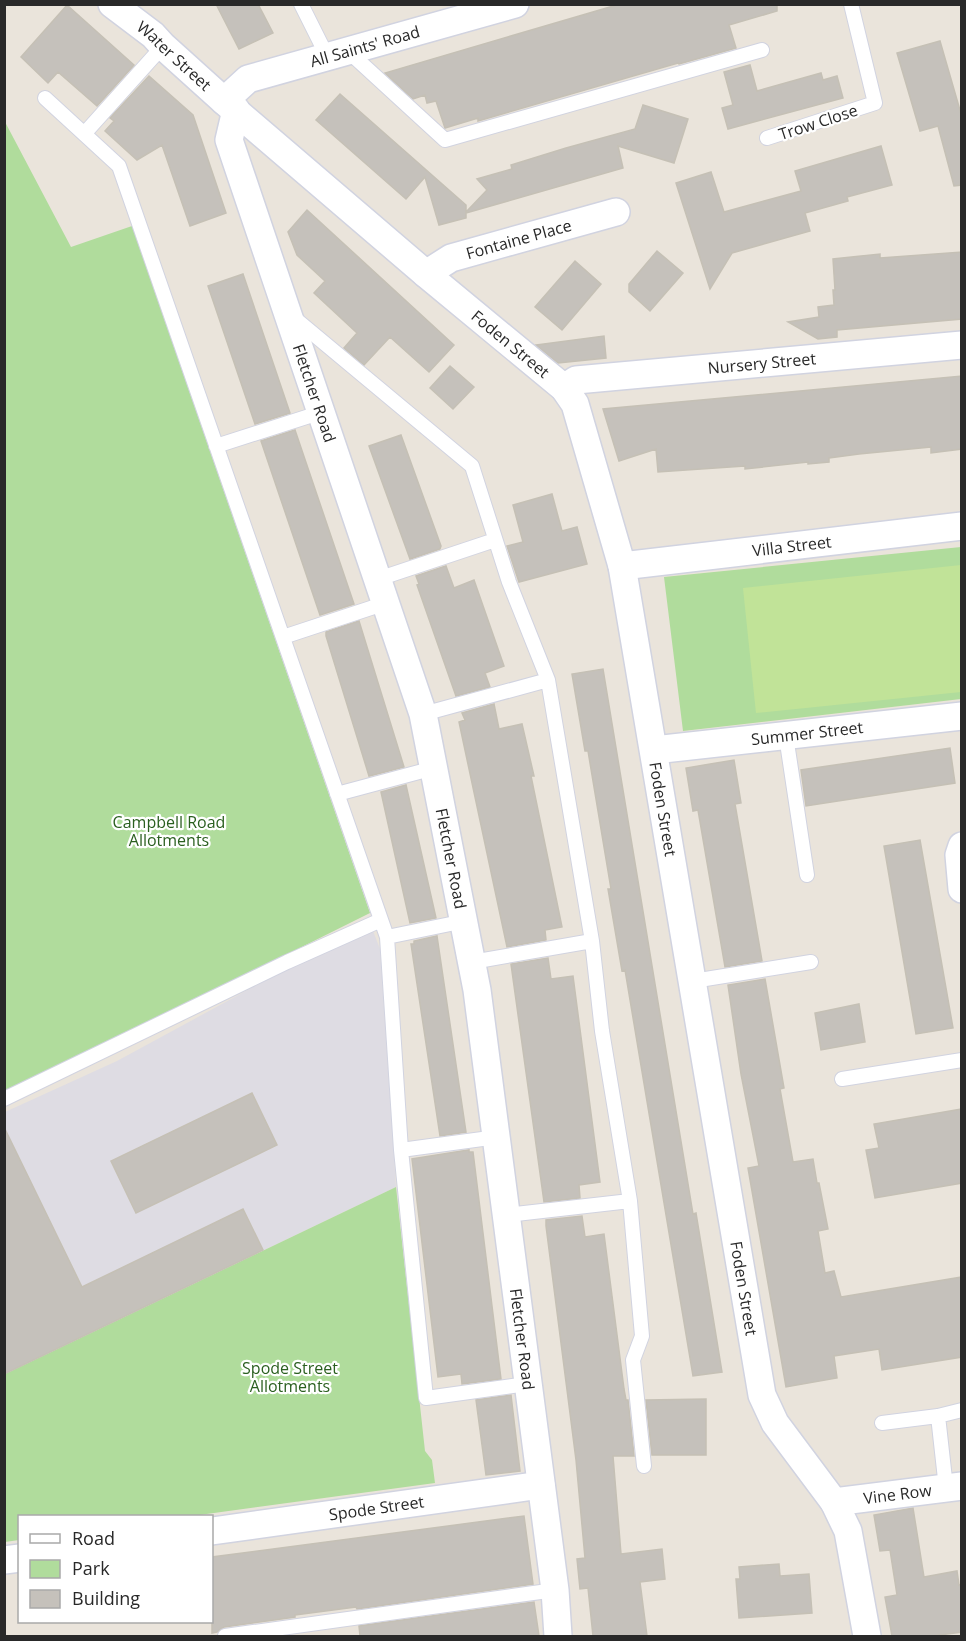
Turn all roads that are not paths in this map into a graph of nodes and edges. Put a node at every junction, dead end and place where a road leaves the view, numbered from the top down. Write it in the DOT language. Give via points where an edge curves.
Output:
graph roads {
  1 [pos="112,4"];
  2 [pos="150,4"];
  3 [pos="301,4"];
  4 [pos="515,4"];
  5 [pos="851,4"];
  6 [pos="158,41"];
  7 [pos="762,50"];
  8 [pos="338,54"];
  9 [pos="45,98"];
  10 [pos="230,106"];
  11 [pos="84,134"];
  12 [pos="766,138"];
  13 [pos="616,212"];
  14 [pos="426,274"];
  15 [pos="288,313"];
  16 [pos="962,345"];
  17 [pos="564,388"];
  18 [pos="322,412"];
  19 [pos="216,446"];
  20 [pos="962,526"];
  21 [pos="495,540"];
  22 [pos="622,566"];
  23 [pos="382,591"];
  24 [pos="283,637"];
  25 [pos="548,680"];
  26 [pos="423,714"];
  27 [pos="962,716"];
  28 [pos="786,735"];
  29 [pos="654,750"];
  30 [pos="434,768"];
  31 [pos="337,794"];
  32 [pos="962,846"];
  33 [pos="807,875"];
  34 [pos="962,889"];
  35 [pos="381,920"];
  36 [pos="465,921"];
  37 [pos="387,937"];
  38 [pos="592,940"];
  39 [pos="472,962"];
  40 [pos="811,962"];
  41 [pos="693,981"];
  42 [pos="962,1060"];
  43 [pos="842,1079"];
  44 [pos="4,1099"];
  45 [pos="497,1137"];
  46 [pos="401,1150"];
  47 [pos="630,1201"];
  48 [pos="507,1215"];
  49 [pos="527,1384"];
  50 [pos="962,1410"];
  51 [pos="938,1416"];
  52 [pos="882,1423"];
  53 [pos="644,1466"];
  54 [pos="541,1485"];
  55 [pos="954,1487"];
  56 [pos="834,1502"];
  57 [pos="213,1531"];
  58 [pos="555,1590"];
  59 [pos="225,1636"];
  60 [pos="558,1636"];
  61 [pos="867,1636"];
  1 -- 6 [label="street, Water Street"];
  2 -- 6 [label="street"];
  3 -- 8 [label="lane"];
  4 -- 8 [label="street, All Saints' Road"];
  5 -- 12 [label="lane, Trow Close" via="875,103"];
  6 -- 10 [label="street, Water Street"];
  6 -- 11 [label="lane"];
  7 -- 8 [label="lane" via="445,140"];
  8 -- 10 [label="street, All Saints' Road" via="248,79"];
  9 -- 11 [label="lane"];
  10 -- 14 [label="street, Foden Street"];
  10 -- 15 [label="street, Fletcher Road" via="229,140"];
  11 -- 19 [label="lane" via="119,166"];
  13 -- 14 [label="street, Fontaine Place" via="451,258"];
  14 -- 17 [label="street, Foden Street"];
  15 -- 18 [label="street, Fletcher Road"];
  15 -- 21 [label="lane" via="472,466"];
  16 -- 17 [label="street, Nursery Street" via="576,380"];
  17 -- 22 [label="street, Foden Street" via="575,405"];
  18 -- 19 [label="lane"];
  18 -- 23 [label="street, Fletcher Road"];
  19 -- 24 [label="lane"];
  20 -- 22 [label="street, Villa Street"];
  21 -- 23 [label="lane"];
  21 -- 25 [label="lane"];
  22 -- 29 [label="street, Foden Street"];
  23 -- 24 [label="lane"];
  23 -- 26 [label="street, Fletcher Road"];
  24 -- 31 [label="lane"];
  25 -- 26 [label="lane"];
  25 -- 38 [label="lane"];
  26 -- 30 [label="street, Fletcher Road"];
  27 -- 28 [label="street, Summer Street"];
  28 -- 29 [label="street, Summer Street"];
  28 -- 33 [label="lane"];
  29 -- 41 [label="street, Foden Street"];
  30 -- 31 [label="lane"];
  30 -- 36 [label="street, Fletcher Road"];
  31 -- 35 [label="lane"];
  32 -- 34 [label="street"];
  35 -- 37 [label="lane"];
  35 -- 44 [label="lane"];
  36 -- 37 [label="lane"];
  36 -- 39 [label="street, Fletcher Road"];
  37 -- 46 [label="lane"];
  38 -- 39 [label="lane"];
  38 -- 47 [label="lane" via="602,1031"];
  39 -- 45 [label="street, Fletcher Road"];
  40 -- 41 [label="lane"];
  41 -- 56 [label="street, Foden Street" via="762,1395 775,1423"];
  42 -- 43 [label="lane"];
  45 -- 46 [label="lane"];
  45 -- 48 [label="street, Fletcher Road"];
  46 -- 49 [label="lane" via="426,1398"];
  47 -- 48 [label="lane"];
  47 -- 53 [label="lane" via="642,1336 633,1360"];
  48 -- 49 [label="street, Fletcher Road"];
  49 -- 54 [label="street, Fletcher Road"];
  50 -- 51 [label="lane"];
  51 -- 52 [label="lane"];
  51 -- 55 [label="lane"];
  54 -- 57 [label="street, Spode Street"];
  54 -- 58 [label="street, Fletcher Road"];
  55 -- 56 [label="street, Vine Row"];
  56 -- 61 [label="street, Foden Street" via="848,1531"];
  58 -- 59 [label="lane"];
  58 -- 60 [label="street, Fletcher Road"];
}
